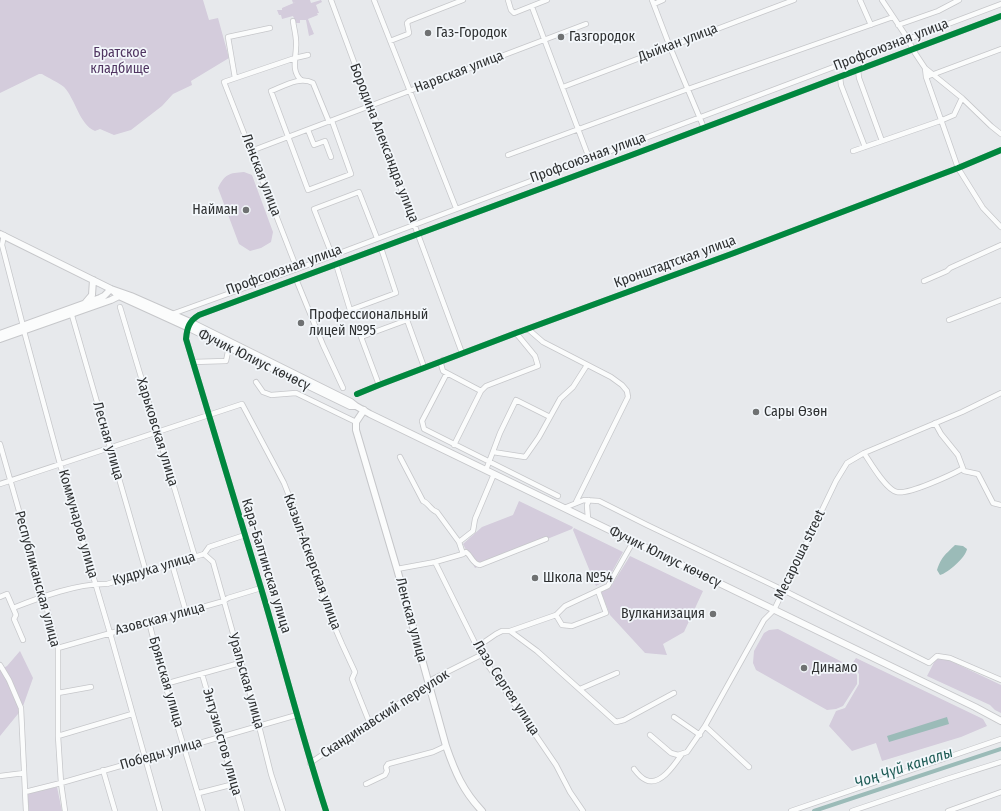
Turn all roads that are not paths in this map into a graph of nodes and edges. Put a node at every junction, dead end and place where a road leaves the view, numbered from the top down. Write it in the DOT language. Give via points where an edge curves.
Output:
graph roads {
  1 [pos="331,0"];
  2 [pos="374,0"];
  3 [pos="463,0"];
  4 [pos="508,0"];
  5 [pos="548,0"];
  6 [pos="663,0"];
  7 [pos="794,0"];
  8 [pos="860,0"];
  9 [pos="882,0"];
  10 [pos="959,0"];
  11 [pos="653,2"];
  12 [pos="1001,4"];
  13 [pos="532,7"];
  14 [pos="1001,16"];
  15 [pos="893,17"];
  16 [pos="293,21"];
  17 [pos="586,24"];
  18 [pos="871,25"];
  19 [pos="898,25"];
  20 [pos="270,28"];
  21 [pos="908,39"];
  22 [pos="544,40"];
  23 [pos="390,41"];
  24 [pos="670,46"];
  25 [pos="1001,49"];
  26 [pos="913,50"];
  27 [pos="308,55"];
  28 [pos="295,58"];
  29 [pos="925,68"];
  30 [pos="858,70"];
  31 [pos="934,74"];
  32 [pos="840,77"];
  33 [pos="926,77"];
  34 [pos="235,78"];
  35 [pos="301,80"];
  36 [pos="562,87"];
  37 [pos="688,90"];
  38 [pos="410,91"];
  39 [pos="962,98"];
  40 [pos="370,106"];
  41 [pos="700,116"];
  42 [pos="330,121"];
  43 [pos="940,121"];
  44 [pos="704,128"];
  45 [pos="308,130"];
  46 [pos="578,130"];
  47 [pos="1001,134"];
  48 [pos="288,137"];
  49 [pos="882,141"];
  50 [pos="865,147"];
  51 [pos="1001,150"];
  52 [pos="252,151"];
  53 [pos="853,151"];
  54 [pos="508,155"];
  55 [pos="331,157"];
  56 [pos="589,158"];
  57 [pos="958,168"];
  58 [pos="456,208"];
  59 [pos="415,224"];
  60 [pos="1001,227"];
  61 [pos="2,234"];
  62 [pos="418,234"];
  63 [pos="377,238"];
  64 [pos="1001,245"];
  65 [pos="381,248"];
  66 [pos="332,255"];
  67 [pos="336,264"];
  68 [pos="297,268"];
  69 [pos="296,279"];
  70 [pos="94,280"];
  71 [pos="924,281"];
  72 [pos="111,289"];
  73 [pos="120,294"];
  74 [pos="1001,300"];
  75 [pos="84,304"];
  76 [pos="120,307"];
  77 [pos="71,312"];
  78 [pos="172,314"];
  79 [pos="949,320"];
  80 [pos="189,325"];
  81 [pos="24,328"];
  82 [pos="528,329"];
  83 [pos="516,333"];
  84 [pos="0,334"];
  85 [pos="0,339"];
  86 [pos="229,347"];
  87 [pos="462,353"];
  88 [pos="443,360"];
  89 [pos="193,362"];
  90 [pos="587,365"];
  91 [pos="424,367"];
  92 [pos="447,373"];
  93 [pos="256,382"];
  94 [pos="379,385"];
  95 [pos="343,388"];
  96 [pos="481,391"];
  97 [pos="1001,393"];
  98 [pos="357,394"];
  99 [pos="356,406"];
  100 [pos="364,410"];
  101 [pos="208,415"];
  102 [pos="550,417"];
  103 [pos="356,422"];
  104 [pos="936,423"];
  105 [pos="157,431"];
  106 [pos="0,444"];
  107 [pos="454,445"];
  108 [pos="109,447"];
  109 [pos="493,452"];
  110 [pos="864,453"];
  111 [pos="400,457"];
  112 [pos="489,462"];
  113 [pos="60,464"];
  114 [pos="962,469"];
  115 [pos="486,470"];
  116 [pos="494,474"];
  117 [pos="10,481"];
  118 [pos="0,484"];
  119 [pos="558,496"];
  120 [pos="589,500"];
  121 [pos="576,502"];
  122 [pos="1001,505"];
  123 [pos="564,508"];
  124 [pos="588,520"];
  125 [pos="245,535"];
  126 [pos="546,538"];
  127 [pos="459,542"];
  128 [pos="633,542"];
  129 [pos="204,554"];
  130 [pos="463,554"];
  131 [pos="195,557"];
  132 [pos="435,562"];
  133 [pos="172,564"];
  134 [pos="397,569"];
  135 [pos="146,572"];
  136 [pos="95,583"];
  137 [pos="261,588"];
  138 [pos="598,590"];
  139 [pos="783,590"];
  140 [pos="43,596"];
  141 [pos="0,597"];
  142 [pos="224,601"];
  143 [pos="13,608"];
  144 [pos="774,610"];
  145 [pos="186,612"];
  146 [pos="556,615"];
  147 [pos="149,622"];
  148 [pos="510,631"];
  149 [pos="110,632"];
  150 [pos="23,640"];
  151 [pos="477,647"];
  152 [pos="58,648"];
  153 [pos="481,655"];
  154 [pos="240,663"];
  155 [pos="0,665"];
  156 [pos="617,673"];
  157 [pos="202,674"];
  158 [pos="1001,680"];
  159 [pos="165,684"];
  160 [pos="428,684"];
  161 [pos="91,687"];
  162 [pos="580,689"];
  163 [pos="58,693"];
  164 [pos="674,693"];
  165 [pos="975,708"];
  166 [pos="132,714"];
  167 [pos="297,715"];
  168 [pos="674,717"];
  169 [pos="1001,718"];
  170 [pos="1001,721"];
  171 [pos="370,724"];
  172 [pos="259,726"];
  173 [pos="705,726"];
  174 [pos="650,735"];
  175 [pos="700,735"];
  176 [pos="58,736"];
  177 [pos="220,737"];
  178 [pos="1001,740"];
  179 [pos="446,746"];
  180 [pos="184,747"];
  181 [pos="682,754"];
  182 [pos="145,757"];
  183 [pos="1001,762"];
  184 [pos="310,763"];
  185 [pos="749,767"];
  186 [pos="634,769"];
  187 [pos="103,770"];
  188 [pos="24,773"];
  189 [pos="0,776"];
  190 [pos="61,783"];
  191 [pos="234,784"];
  192 [pos="366,784"];
  193 [pos="25,792"];
  194 [pos="1001,792"];
  195 [pos="198,793"];
  196 [pos="26,811"];
  197 [pos="65,811"];
  198 [pos="116,811"];
  199 [pos="160,811"];
  200 [pos="204,811"];
  201 [pos="242,811"];
  202 [pos="283,811"];
  203 [pos="326,811"];
  204 [pos="482,811"];
  205 [pos="583,811"];
  206 [pos="791,811"];
  207 [pos="852,811"];
  208 [pos="948,811"];
  1 -- 40 [label="street, Бородина Александра улица"];
  2 -- 23 [label="street"];
  3 -- 23 [label="street" via="409,21 409,33"];
  4 -- 13 [label="street" via="513,13"];
  5 -- 13 [label="street"];
  6 -- 11 [label="street"];
  7 -- 24 [label="street, Дыйкан улица"];
  8 -- 18 [label="street, Профсоюзная улица"];
  9 -- 15 [label="street"];
  10 -- 19 [label="street" via="938,11"];
  11 -- 24 [label="street"];
  12 -- 21 [label="street, Профсоюзная улица"];
  13 -- 22 [label="street"];
  14 -- 26 [label="street, Профсоюзная улица"];
  15 -- 18 [label="street, Профсоюзная улица"];
  15 -- 19 [label="street"];
  16 -- 28 [label="street"];
  17 -- 22 [label="street, Нарвская улица"];
  18 -- 37 [label="street, Профсоюзная улица"];
  19 -- 21 [label="street"];
  20 -- 34 [label="street" via="228,37"];
  21 -- 26 [label="street"];
  21 -- 41 [label="street, Профсоюзная улица"];
  22 -- 36 [label="street"];
  22 -- 38 [label="street, Нарвская улица"];
  23 -- 38 [label="street"];
  24 -- 36 [label="street, Дыйкан улица"];
  24 -- 37 [label="street"];
  25 -- 31 [label="street"];
  26 -- 29 [label="street"];
  26 -- 30 [label="street, Профсоюзная улица"];
  27 -- 28 [label="street"];
  28 -- 34 [label="street"];
  28 -- 35 [label="street" via="296,74"];
  29 -- 31 [label="street"];
  29 -- 33 [label="street"];
  30 -- 32 [label="street, Профсоюзная улица"];
  30 -- 49 [label="street"];
  31 -- 33 [label="street"];
  31 -- 39 [label="street"];
  32 -- 44 [label="street, Профсоюзная улица"];
  32 -- 50 [label="street"];
  33 -- 43 [label="street"];
  34 -- 52 [label="street, Ленская улица" via="224,82"];
  35 -- 42 [label="street" via="313,83"];
  35 -- 48 [label="street" via="271,91"];
  36 -- 46 [label="street"];
  37 -- 41 [label="street"];
  37 -- 46 [label="street, Профсоюзная улица"];
  38 -- 40 [label="street, Нарвская улица"];
  38 -- 58 [label="street"];
  39 -- 43 [label="street" via="954,115"];
  39 -- 47 [label="street"];
  40 -- 42 [label="street, Нарвская улица"];
  40 -- 59 [label="street, Бородина Александра улица"];
  41 -- 44 [label="street"];
  41 -- 56 [label="street, Профсоюзная улица"];
  42 -- 45 [label="street, Нарвская улица"];
  42 -- 48 [label="street" via="351,174 308,190"];
  43 -- 49 [label="street"];
  43 -- 57 [label="street"];
  44 -- 62 [label="street, Профсоюзная улица"];
  45 -- 48 [label="street, Нарвская улица"];
  45 -- 55 [label="street" via="314,145 325,141"];
  46 -- 54 [label="street, Профсоюзная улица"];
  46 -- 56 [label="street"];
  48 -- 52 [label="street, Нарвская улица"];
  49 -- 50 [label="street"];
  50 -- 53 [label="street"];
  51 -- 57 [label="street, Кронштадтская улица"];
  52 -- 68 [label="street, Ленская улица"];
  56 -- 58 [label="street, Профсоюзная улица"];
  57 -- 60 [label="street" via="983,208"];
  57 -- 82 [label="street, Кронштадтская улица"];
  58 -- 59 [label="street, Профсоюзная улица"];
  59 -- 62 [label="street, Бородина Александра улица"];
  59 -- 63 [label="street, Профсоюзная улица"];
  61 -- 70 [label="main road, Фучик Юлиус көчөсү"];
  61 -- 81 [label="street, Коммунаров улица" via="2,245"];
  62 -- 65 [label="street, Профсоюзная улица"];
  62 -- 87 [label="street, Бородина Александра улица"];
  63 -- 66 [label="street, Профсоюзная улица"];
  63 -- 66 [label="street, Профсоюзная улица" via="359,192 314,209"];
  64 -- 71 [label="street"];
  65 -- 67 [label="street, Профсоюзная улица"];
  65 -- 67 [label="street, Профсоюзная улица" via="396,293 350,310"];
  66 -- 68 [label="street, Профсоюзная улица"];
  67 -- 69 [label="street, Профсоюзная улица"];
  68 -- 78 [label="street, Профсоюзная улица"];
  69 -- 80 [label="street, Профсоюзная улица" via="199,315 193,318"];
  69 -- 95 [label="street"];
  70 -- 72 [label="main road, Фучик Юлиус көчөсү"];
  70 -- 75 [label="main road" via="92,295"];
  72 -- 73 [label="main road, Фучик Юлиус көчөсү"];
  72 -- 75 [label="main road" via="104,296"];
  73 -- 77 [label="main road"];
  73 -- 78 [label="main road, Фучик Юлиус көчөсү"];
  73 -- 80 [label="main road, Фучик Юлиус көчөсү"];
  74 -- 79 [label="street"];
  75 -- 77 [label="main road"];
  76 -- 105 [label="street, Харьковская улица"];
  77 -- 81 [label="main road"];
  77 -- 108 [label="street, Лесная улица"];
  78 -- 80 [label="main road, Фучик Юлиус көчөсү"];
  80 -- 86 [label="main road, Фучик Юлиус көчөсү"];
  80 -- 89 [label="street, Кара-Балтинская улица" via="186,339"];
  80 -- 99 [label="main road, Фучик Юлиус көчөсү"];
  81 -- 84 [label="main road"];
  81 -- 85 [label="main road"];
  81 -- 113 [label="street, Коммунаров улица"];
  82 -- 83 [label="street, Кронштадтская улица"];
  82 -- 90 [label="street" via="543,342"];
  83 -- 87 [label="street, Кронштадтская улица"];
  83 -- 96 [label="street" via="535,356 538,366 486,386"];
  86 -- 89 [label="street" via="226,361"];
  86 -- 99 [label="main road, Фучик Юлиус көчөсү" via="350,406"];
  87 -- 88 [label="street, Кронштадтская улица"];
  88 -- 91 [label="street, Кронштадтская улица"];
  88 -- 92 [label="street" via="442,368"];
  89 -- 101 [label="street, Кара-Балтинская улица"];
  90 -- 102 [label="street" via="573,387 560,399"];
  90 -- 121 [label="street" via="622,385 628,397"];
  91 -- 94 [label="street, Кронштадтская улица"];
  91 -- 94 [label="street" via="407,320 361,337"];
  92 -- 96 [label="street"];
  92 -- 107 [label="street" via="422,421 424,429"];
  93 -- 103 [label="street" via="263,392 271,395 296,393"];
  94 -- 98 [label="street, Кронштадтская улица"];
  96 -- 107 [label="street"];
  97 -- 104 [label="street, Месароша street"];
  99 -- 100 [label="main road, Фучик Юлиус көчөсү"];
  100 -- 103 [label="main road"];
  100 -- 115 [label="main road, Фучик Юлиус көчөсү"];
  101 -- 105 [label="street"];
  101 -- 125 [label="street, Кара-Балтинская улица"];
  101 -- 171 [label="street, Кызыл-Аскерская улица" via="242,404 284,483 326,607 355,672 352,679"];
  102 -- 109 [label="street" via="525,457"];
  102 -- 109 [label="street" via="516,400"];
  103 -- 134 [label="main road, Ленская улица" via="356,430"];
  104 -- 110 [label="street, Месароша street"];
  104 -- 114 [label="street" via="941,434 958,455"];
  105 -- 108 [label="street"];
  105 -- 131 [label="street, Харьковская улица"];
  106 -- 117 [label="street, Республиканская улица"];
  107 -- 112 [label="street"];
  108 -- 113 [label="street"];
  108 -- 135 [label="street, Лесная улица"];
  109 -- 112 [label="street"];
  110 -- 114 [label="street" via="876,473 896,492 906,492 946,478"];
  110 -- 139 [label="street, Месароша street" via="847,463 836,481"];
  111 -- 127 [label="street" via="423,501 437,512"];
  112 -- 115 [label="street"];
  112 -- 119 [label="street"];
  113 -- 117 [label="street"];
  113 -- 136 [label="street, Коммунаров улица"];
  114 -- 122 [label="street" via="978,474 993,503"];
  115 -- 116 [label="main road, Фучик Юлиус көчөсү"];
  116 -- 123 [label="main road, Фучик Юлиус көчөсү"];
  116 -- 127 [label="street" via="475,519 473,531"];
  117 -- 118 [label="street"];
  117 -- 140 [label="street, Республиканская улица"];
  120 -- 121 [label="street"];
  120 -- 124 [label="street"];
  120 -- 139 [label="street" via="599,501"];
  121 -- 123 [label="street"];
  123 -- 124 [label="main road, Фучик Юлиус көчөсү"];
  124 -- 128 [label="main road, Фучик Юлиус көчөсү"];
  125 -- 129 [label="street, Кудрука улица" via="209,547"];
  125 -- 137 [label="street, Кара-Балтинская улица"];
  126 -- 130 [label="street" via="480,565 473,561 468,552"];
  127 -- 130 [label="street"];
  128 -- 138 [label="street" via="608,586"];
  128 -- 144 [label="main road, Фучик Юлиус көчөсү"];
  129 -- 131 [label="street, Кудрука улица"];
  129 -- 142 [label="street, Уральская улица" via="212,562"];
  130 -- 132 [label="street"];
  131 -- 133 [label="street, Кудрука улица"];
  132 -- 134 [label="street"];
  132 -- 151 [label="street, Лазо Сергея улица"];
  133 -- 135 [label="street, Кудрука улица"];
  133 -- 145 [label="street"];
  134 -- 160 [label="main road, Ленская улица"];
  135 -- 136 [label="street, Кудрука улица" via="107,584"];
  136 -- 140 [label="street, Кудрука улица"];
  136 -- 149 [label="street, Коммунаров улица"];
  137 -- 142 [label="street, Азовская улица"];
  137 -- 167 [label="street, Кара-Балтинская улица"];
  138 -- 146 [label="street" via="565,606"];
  138 -- 146 [label="street" via="606,613 572,626 562,625"];
  139 -- 144 [label="street, Месароша street"];
  139 -- 158 [label="street" via="929,663 937,656 950,658"];
  140 -- 143 [label="street, Кудрука улица"];
  140 -- 152 [label="street, Республиканская улица"];
  141 -- 143 [label="street, Республиканская улица" via="7,594"];
  142 -- 145 [label="street, Азовская улица"];
  142 -- 154 [label="street, Уральская улица"];
  143 -- 150 [label="street, Республиканская улица" via="16,615 14,619"];
  144 -- 165 [label="main road, Фучик Юлиус көчөсү"];
  144 -- 173 [label="street, Месароша street" via="764,620"];
  145 -- 147 [label="street, Азовская улица"];
  146 -- 148 [label="street"];
  147 -- 149 [label="street, Азовская улица"];
  147 -- 159 [label="street, Брянская улица"];
  148 -- 151 [label="street" via="502,631"];
  148 -- 162 [label="street"];
  149 -- 152 [label="street, Азовская улица"];
  149 -- 166 [label="street, Коммунаров улица"];
  151 -- 153 [label="street, Лазо Сергея улица"];
  152 -- 163 [label="street, Республиканская улица"];
  153 -- 160 [label="street, Скандинавский переулок"];
  153 -- 205 [label="street, Лазо Сергея улица" via="556,765"];
  154 -- 157 [label="street"];
  154 -- 172 [label="street, Уральская улица"];
  155 -- 188 [label="street" via="21,708"];
  156 -- 162 [label="street"];
  157 -- 159 [label="street"];
  157 -- 177 [label="street, Энтузиастов улица"];
  159 -- 180 [label="street, Брянская улица"];
  160 -- 171 [label="street, Скандинавский переулок"];
  160 -- 179 [label="main road, Ленская улица"];
  161 -- 163 [label="street"];
  162 -- 164 [label="street" via="616,722"];
  163 -- 176 [label="street, Республиканская улица"];
  165 -- 169 [label="main road"];
  165 -- 170 [label="main road"];
  166 -- 176 [label="street"];
  166 -- 182 [label="street, Коммунаров улица"];
  167 -- 172 [label="street, Победы улица"];
  167 -- 184 [label="street, Кара-Балтинская улица"];
  168 -- 175 [label="street"];
  171 -- 184 [label="street, Скандинавский переулок"];
  172 -- 177 [label="street, Победы улица"];
  172 -- 202 [label="street, Уральская улица"];
  173 -- 175 [label="street, Месароша street"];
  173 -- 185 [label="street"];
  174 -- 181 [label="street" via="671,753"];
  175 -- 181 [label="street, Месароша street" via="687,752"];
  176 -- 190 [label="street, Республиканская улица"];
  177 -- 180 [label="street, Победы улица"];
  177 -- 191 [label="street, Энтузиастов улица"];
  178 -- 206 [label="street"];
  179 -- 192 [label="street" via="388,764 385,775"];
  179 -- 204 [label="main road, Ленская улица" via="459,781"];
  180 -- 182 [label="street, Победы улица"];
  180 -- 195 [label="street, Брянская улица"];
  181 -- 186 [label="street, Месароша street" via="669,772 658,779 646,780"];
  182 -- 187 [label="street, Победы улица"];
  182 -- 199 [label="street, Коммунаров улица"];
  183 -- 207 [label="street"];
  184 -- 203 [label="street, Кара-Балтинская улица"];
  187 -- 190 [label="street, Победы улица"];
  187 -- 198 [label="street"];
  188 -- 189 [label="street"];
  188 -- 193 [label="street"];
  190 -- 193 [label="street, Победы улица"];
  190 -- 197 [label="street, Республиканская улица"];
  191 -- 195 [label="street"];
  191 -- 201 [label="street, Энтузиастов улица"];
  193 -- 196 [label="street"];
  194 -- 208 [label="street"];
  195 -- 200 [label="street, Брянская улица"];
}
